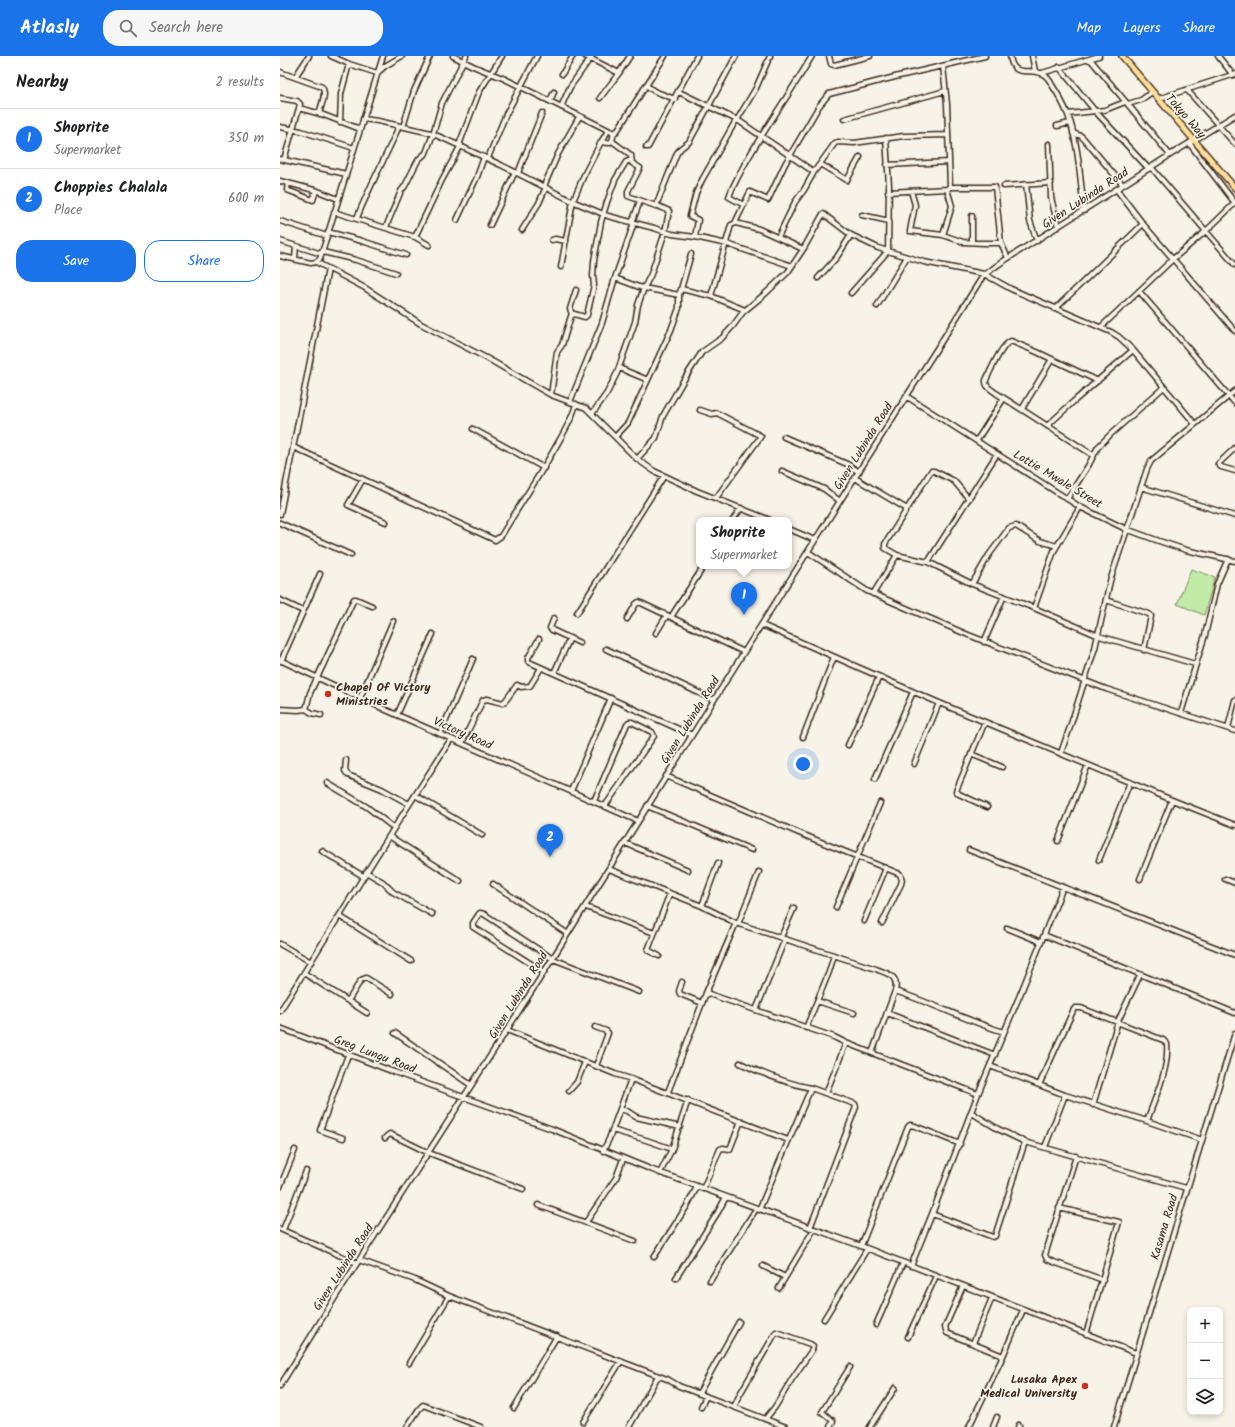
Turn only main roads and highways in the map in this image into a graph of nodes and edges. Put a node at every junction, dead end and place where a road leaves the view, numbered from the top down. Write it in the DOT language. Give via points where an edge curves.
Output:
graph roads {
  1 [pos="1122,56"];
  2 [pos="1235,188"];
  1 -- 2 [label="main road, Tokyo Way" via="1191,142"];
}
